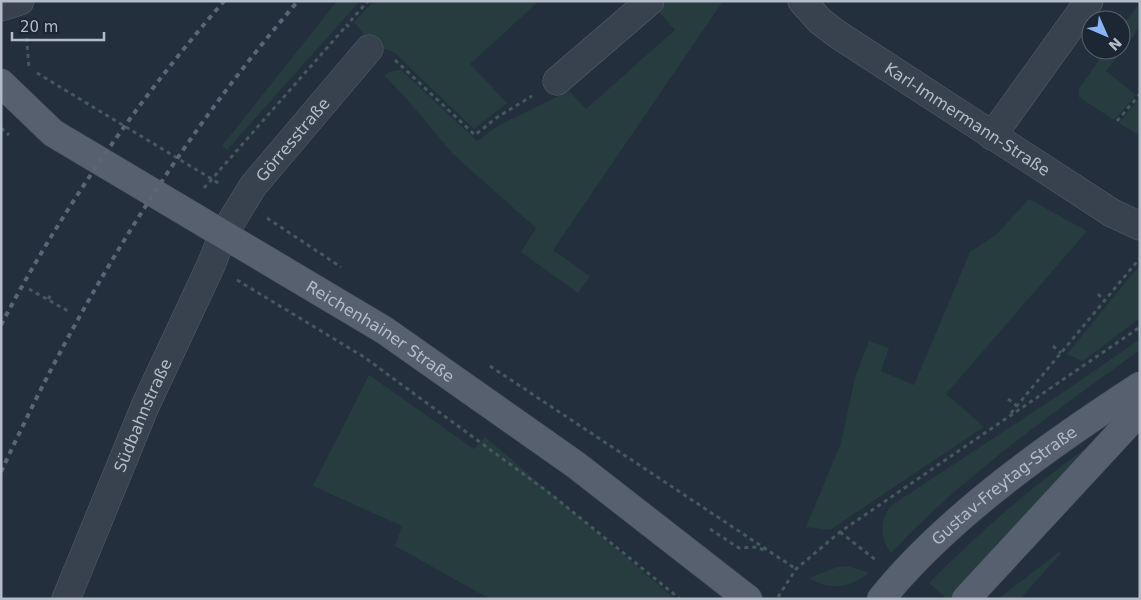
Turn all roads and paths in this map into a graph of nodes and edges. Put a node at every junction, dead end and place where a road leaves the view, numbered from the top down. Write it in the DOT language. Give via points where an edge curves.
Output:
graph roads {
  1 [pos="650,1"];
  2 [pos="802,1"];
  3 [pos="1090,1"];
  4 [pos="1,7"];
  5 [pos="24,13"];
  6 [pos="347,25"];
  7 [pos="370,49"];
  8 [pos="29,69"];
  9 [pos="557,81"];
  10 [pos="4,86"];
  11 [pos="1140,94"];
  12 [pos="1116,121"];
  13 [pos="992,136"];
  14 [pos="212,178"];
  15 [pos="243,202"];
  16 [pos="187,212"];
  17 [pos="1140,226"];
  18 [pos="223,235"];
  19 [pos="1140,258"];
  20 [pos="211,265"];
  21 [pos="29,289"];
  22 [pos="1098,294"];
  23 [pos="51,295"];
  24 [pos="48,299"];
  25 [pos="1105,301"];
  26 [pos="68,311"];
  27 [pos="1140,327"];
  28 [pos="1053,346"];
  29 [pos="1061,353"];
  30 [pos="1140,386"];
  31 [pos="526,388"];
  32 [pos="1008,399"];
  33 [pos="1016,406"];
  34 [pos="1140,411"];
  35 [pos="1009,416"];
  36 [pos="796,569"];
  37 [pos="66,599"];
  38 [pos="680,599"];
  39 [pos="748,599"];
  40 [pos="777,599"];
  41 [pos="881,599"];
  42 [pos="966,599"];
  1 -- 9 [label="street"];
  2 -- 13 [label="street, Karl-Immermann-Straße" via="837,34"];
  3 -- 13 [label="street"];
  4 -- 5 [label="street"];
  5 -- 8 [label="path"];
  6 -- 14 [label="path"];
  7 -- 9 [label="path" via="390,55 475,135 496,118"];
  7 -- 15 [label="street, Görresstraße" via="253,186"];
  8 -- 10 [label="path"];
  8 -- 14 [label="path"];
  10 -- 16 [label="main road, Reichenhainer Straße" via="53,133"];
  11 -- 12 [label="path"];
  13 -- 17 [label="street, Karl-Immermann-Straße" via="1112,214"];
  14 -- 15 [label="path"];
  14 -- 16 [label="path"];
  15 -- 18 [label="street, Görresstraße"];
  16 -- 18 [label="main road, Reichenhainer Straße"];
  18 -- 20 [label="street, Südbahnstraße"];
  18 -- 39 [label="main road, Reichenhainer Straße" via="384,330 576,465"];
  19 -- 25 [label="path"];
  20 -- 37 [label="street, Südbahnstraße" via="146,404"];
  20 -- 38 [label="path" via="364,357 552,495"];
  21 -- 24 [label="path"];
  22 -- 25 [label="path"];
  23 -- 24 [label="path"];
  24 -- 26 [label="path"];
  25 -- 29 [label="path"];
  27 -- 35 [label="path"];
  28 -- 29 [label="path"];
  29 -- 33 [label="path"];
  30 -- 41 [label="main road, Gustav-Freytag-Straße" via="1038,457 956,523 897,578"];
  31 -- 36 [label="path"];
  32 -- 33 [label="path"];
  33 -- 35 [label="path"];
  34 -- 42 [label="main road, Gustav-Freytag-Straße"];
  35 -- 36 [label="path" via="840,532"];
  36 -- 40 [label="path"];
}
